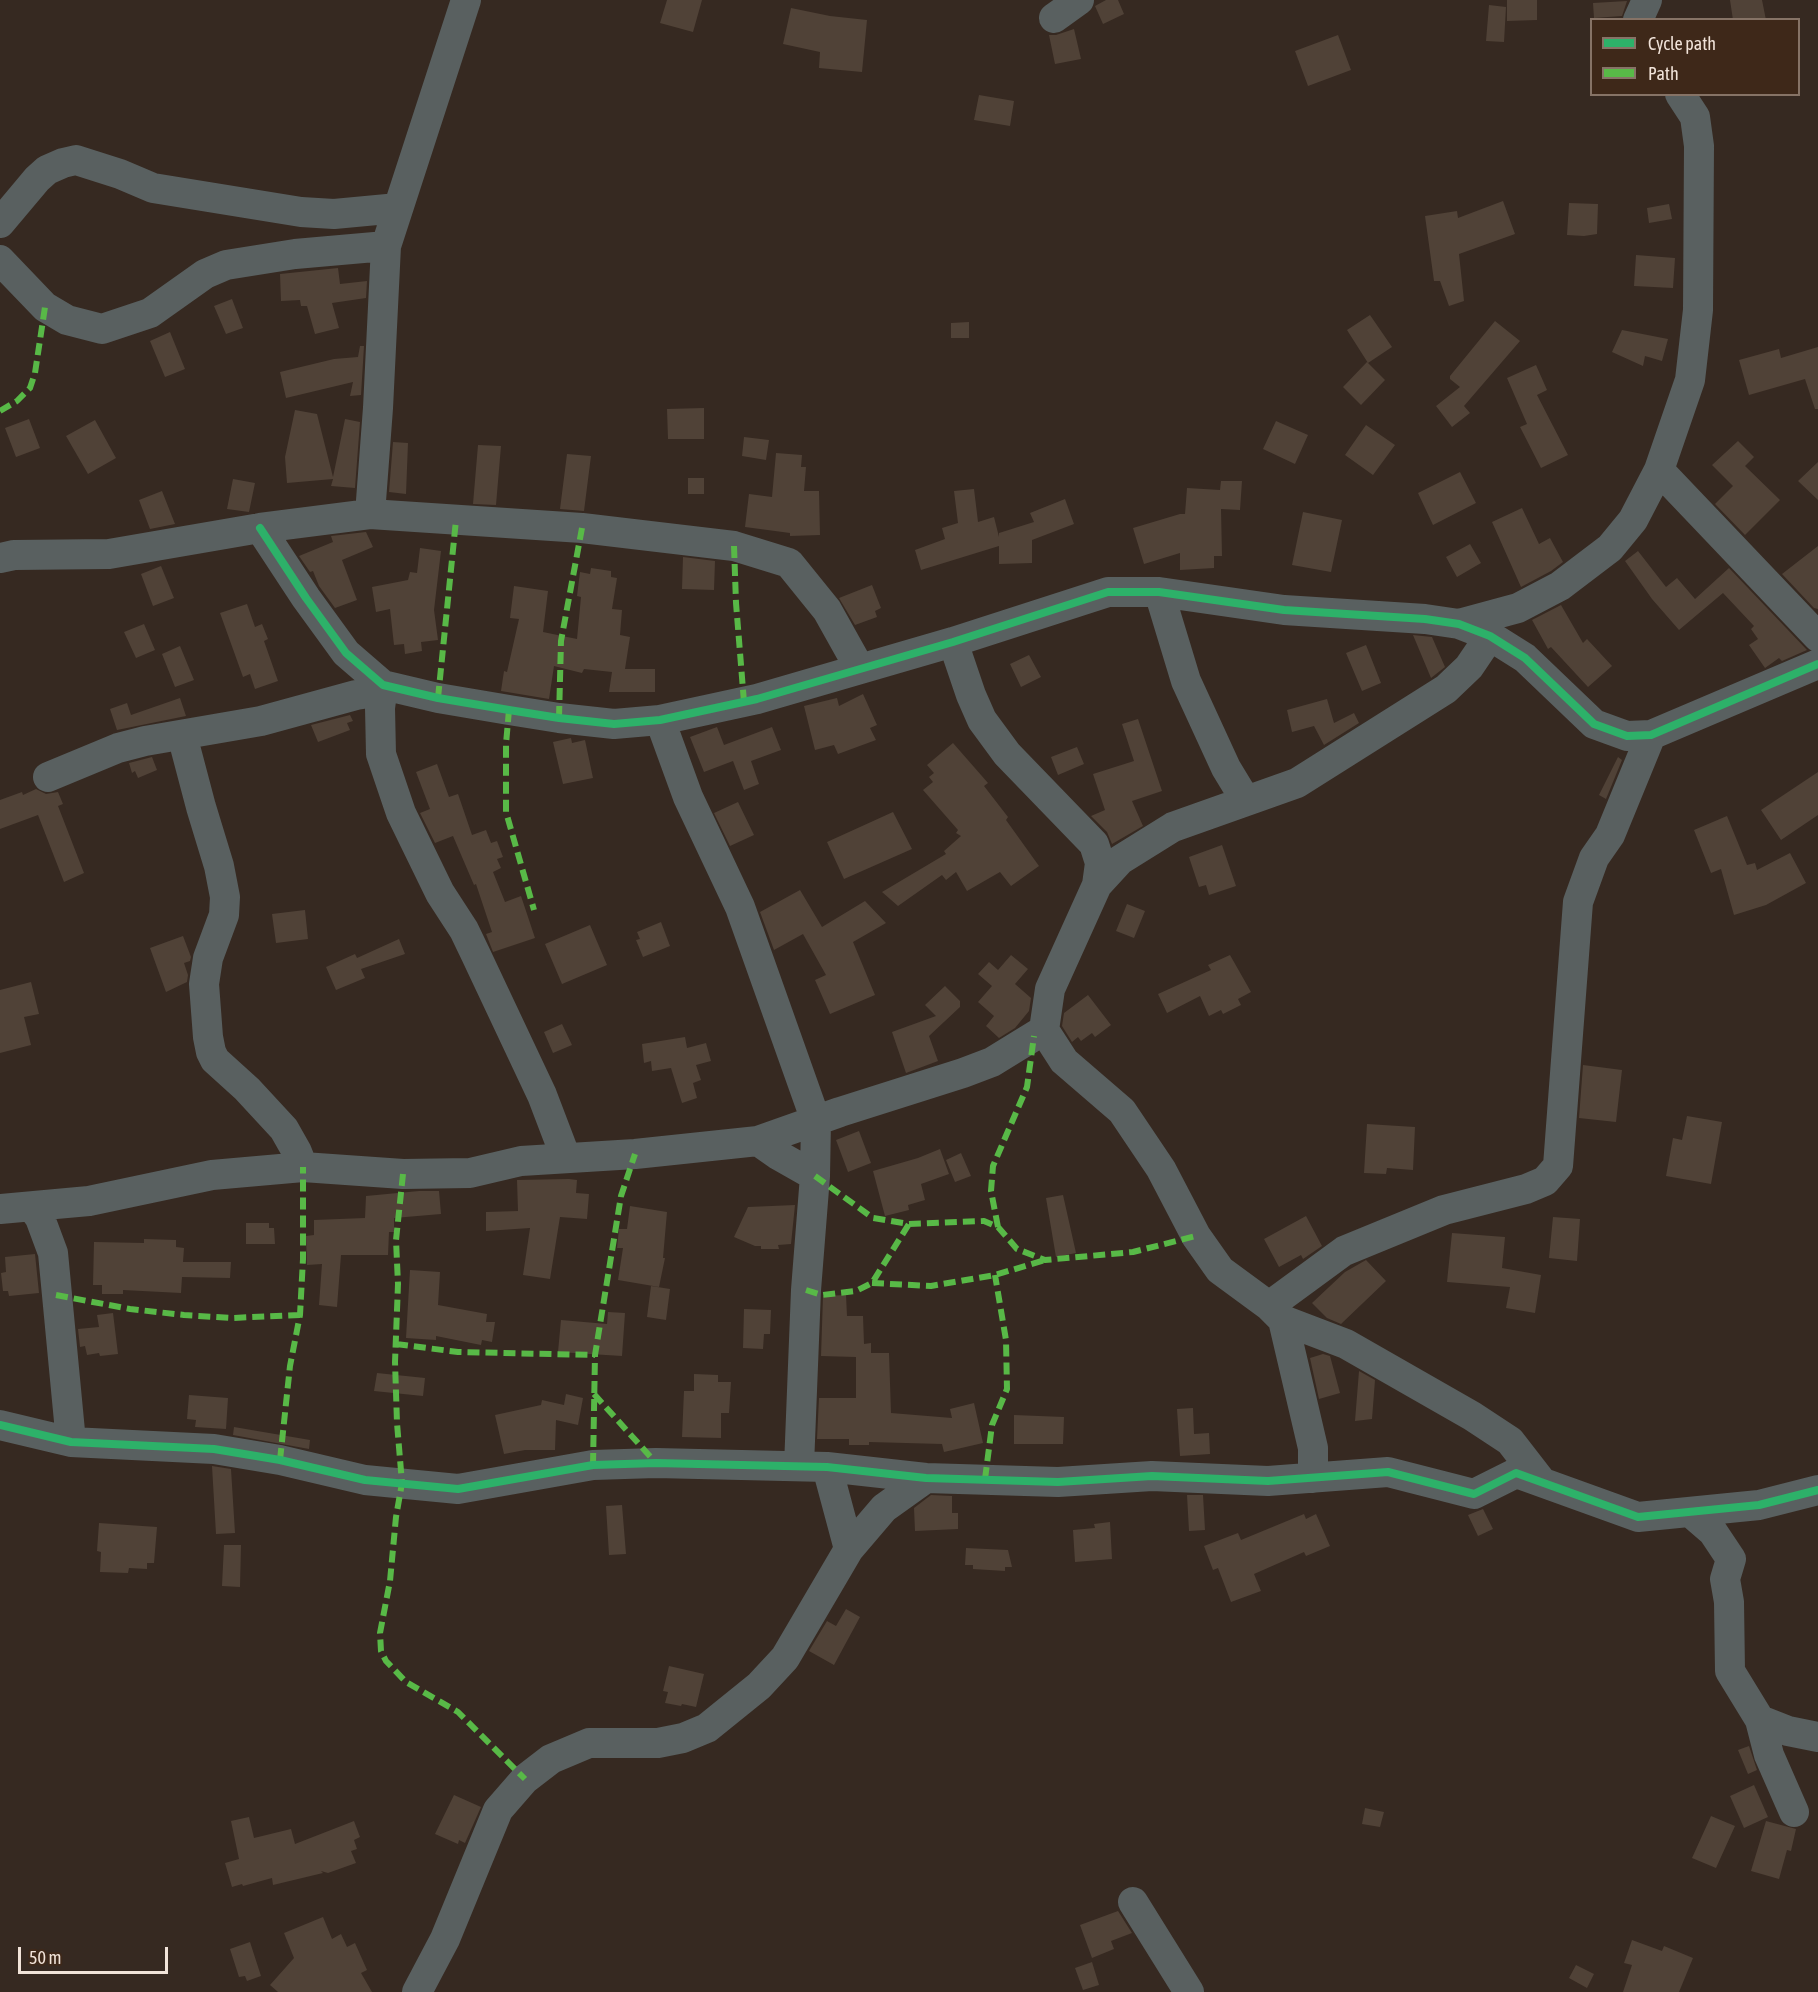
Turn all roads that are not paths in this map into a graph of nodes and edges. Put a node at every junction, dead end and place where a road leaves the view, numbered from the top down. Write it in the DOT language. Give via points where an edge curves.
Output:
graph roads {
  1 [pos="466,0"];
  2 [pos="1079,0"];
  3 [pos="1647,0"];
  4 [pos="1054,18"];
  5 [pos="1639,18"];
  6 [pos="1681,96"];
  7 [pos="399,208"];
  8 [pos="0,223"];
  9 [pos="386,246"];
  10 [pos="0,260"];
  11 [pos="1659,470"];
  12 [pos="370,514"];
  13 [pos="260,528"];
  14 [pos="0,558"];
  15 [pos="1159,592"];
  16 [pos="1460,624"];
  17 [pos="1490,636"];
  18 [pos="1818,637"];
  19 [pos="953,642"];
  20 [pos="1818,664"];
  21 [pos="860,669"];
  22 [pos="383,688"];
  23 [pos="660,720"];
  24 [pos="182,735"];
  25 [pos="1651,735"];
  26 [pos="48,777"];
  27 [pos="1246,801"];
  28 [pos="1097,885"];
  29 [pos="1044,1030"];
  30 [pos="816,1121"];
  31 [pos="758,1141"];
  32 [pos="566,1158"];
  33 [pos="303,1167"];
  34 [pos="815,1176"];
  35 [pos="32,1207"];
  36 [pos="0,1209"];
  37 [pos="1276,1313"];
  38 [pos="0,1425"];
  39 [pos="71,1442"];
  40 [pos="813,1466"];
  41 [pos="926,1478"];
  42 [pos="1313,1478"];
  43 [pos="1541,1481"];
  44 [pos="1818,1490"];
  45 [pos="1690,1513"];
  46 [pos="849,1549"];
  47 [pos="1761,1720"];
  48 [pos="1818,1737"];
  49 [pos="1794,1812"];
  50 [pos="1133,1902"];
  51 [pos="417,1992"];
  52 [pos="1189,1992"];
  1 -- 7 [label="street"];
  2 -- 4 [label="street"];
  3 -- 5 [label="street"];
  6 -- 11 [label="street" via="1695,117 1700,146 1698,309 1690,380"];
  7 -- 8 [label="street" via="334,214 301,212 153,188 76,160 47,170"];
  7 -- 9 [label="street"];
  9 -- 10 [label="street" via="295,254 226,266 205,274 150,313 102,329 67,320 45,307"];
  9 -- 12 [label="street"];
  11 -- 16 [label="street" via="1633,520 1610,548 1560,586 1518,608"];
  11 -- 18 [label="street"];
  12 -- 13 [label="street"];
  12 -- 21 [label="street" via="582,528 735,546 789,563 827,610"];
  13 -- 14 [label="street" via="109,554"];
  13 -- 22 [label="street" via="346,653"];
  15 -- 16 [label="street" via="1284,610"];
  15 -- 19 [label="street" via="1108,592"];
  15 -- 27 [label="street" via="1186,681 1226,768"];
  16 -- 17 [label="street"];
  17 -- 25 [label="street" via="1525,658 1594,724 1627,736"];
  17 -- 27 [label="street" via="1469,668 1446,689 1297,783"];
  19 -- 21 [label="street"];
  19 -- 28 [label="street" via="982,720 1007,754 1094,844 1100,863"];
  20 -- 25 [label="street"];
  21 -- 23 [label="street" via="757,699"];
  22 -- 23 [label="street" via="559,718 614,724"];
  22 -- 24 [label="street" via="261,721"];
  22 -- 32 [label="street" via="381,754 401,813 476,955 542,1095"];
  23 -- 30 [label="street" via="688,797 740,907"];
  24 -- 26 [label="street" via="118,748"];
  24 -- 33 [label="street" via="225,897 224,915 208,958 204,984 211,1052 284,1129"];
  25 -- 37 [label="street" via="1578,902 1557,1166 1545,1180 1526,1189 1444,1210 1344,1251"];
  27 -- 28 [label="street" via="1173,827 1120,860"];
  28 -- 29 [label="street" via="1050,989"];
  29 -- 30 [label="street" via="992,1062"];
  29 -- 37 [label="street" via="1064,1061 1122,1110 1220,1270"];
  30 -- 31 [label="street"];
  30 -- 34 [label="street"];
  31 -- 32 [label="street"];
  31 -- 34 [label="street"];
  32 -- 33 [label="street" via="521,1161 470,1173 403,1174"];
  33 -- 35 [label="street" via="212,1175 89,1201"];
  34 -- 40 [label="street" via="806,1290"];
  35 -- 36 [label="street"];
  35 -- 39 [label="street" via="52,1253"];
  37 -- 42 [label="street" via="1313,1448"];
  37 -- 43 [label="street" via="1346,1344 1472,1416 1510,1441"];
  38 -- 39 [label="street"];
  39 -- 40 [label="street" via="214,1449 365,1480 458,1489 593,1466"];
  40 -- 41 [label="street"];
  40 -- 46 [label="street"];
  41 -- 42 [label="street" via="1058,1482 1152,1476"];
  41 -- 46 [label="street" via="884,1508"];
  42 -- 43 [label="street" via="1388,1472 1474,1494 1516,1473"];
  43 -- 45 [label="street" via="1638,1517"];
  44 -- 45 [label="street" via="1759,1505"];
  45 -- 47 [label="street" via="1713,1532 1731,1559 1725,1579 1730,1602 1730,1671"];
  46 -- 51 [label="street" via="785,1658 759,1686 707,1728 658,1743 589,1743 551,1759 525,1779 498,1810 445,1939"];
  47 -- 48 [label="street"];
  47 -- 49 [label="street" via="1769,1755"];
  50 -- 52 [label="street"];
}
